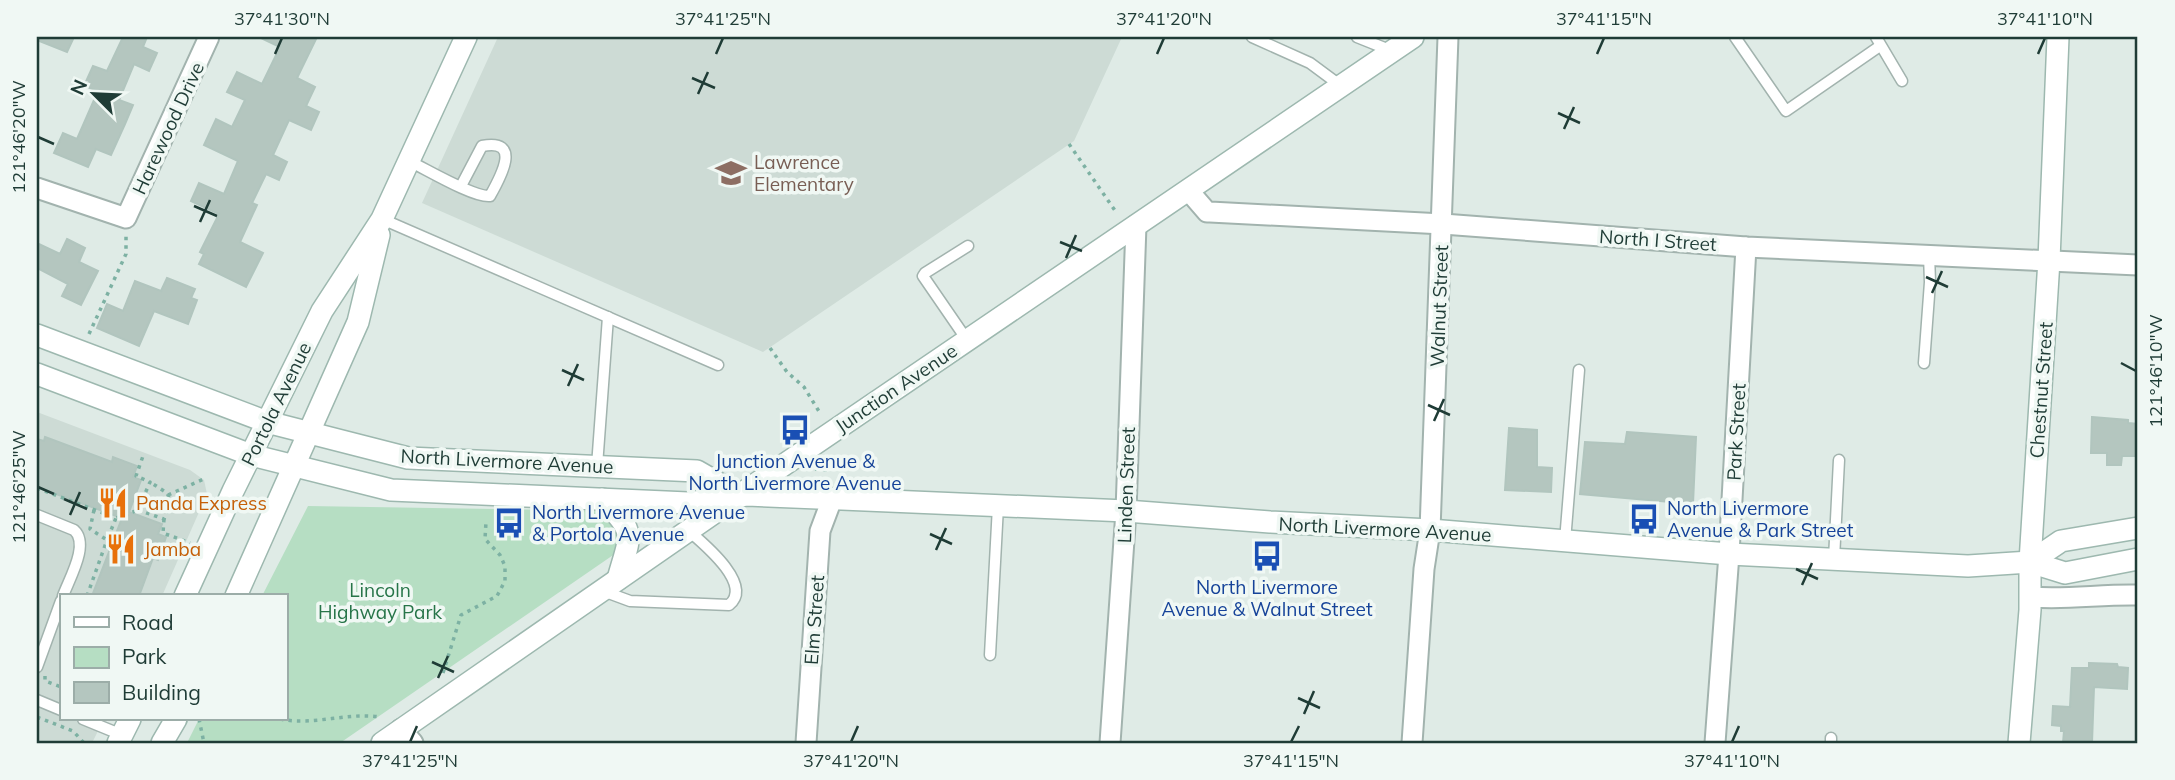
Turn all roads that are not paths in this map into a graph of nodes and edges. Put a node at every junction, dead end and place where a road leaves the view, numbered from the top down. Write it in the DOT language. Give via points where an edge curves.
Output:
graph roads {
  1 [pos="209,37"];
  2 [pos="466,37"];
  3 [pos="1252,37"];
  4 [pos="1357,37"];
  5 [pos="1413,37"];
  6 [pos="1448,37"];
  7 [pos="1735,37"];
  8 [pos="2058,37"];
  9 [pos="1878,41"];
  10 [pos="1392,51"];
  11 [pos="1902,81"];
  12 [pos="1341,86"];
  13 [pos="409,161"];
  14 [pos="461,187"];
  15 [pos="37,188"];
  16 [pos="1188,190"];
  17 [pos="382,219"];
  18 [pos="1443,224"];
  19 [pos="1136,226"];
  20 [pos="968,246"];
  21 [pos="1746,247"];
  22 [pos="1929,255"];
  23 [pos="2049,260"];
  24 [pos="2138,265"];
  25 [pos="608,317"];
  26 [pos="37,335"];
  27 [pos="967,340"];
  28 [pos="1924,363"];
  29 [pos="718,365"];
  30 [pos="1579,370"];
  31 [pos="37,374"];
  32 [pos="267,422"];
  33 [pos="307,433"];
  34 [pos="251,455"];
  35 [pos="1839,460"];
  36 [pos="292,466"];
  37 [pos="597,467"];
  38 [pos="739,495"];
  39 [pos="602,499"];
  40 [pos="832,499"];
  41 [pos="998,506"];
  42 [pos="1126,511"];
  43 [pos="37,515"];
  44 [pos="2138,528"];
  45 [pos="1430,530"];
  46 [pos="689,531"];
  47 [pos="1565,541"];
  48 [pos="1730,554"];
  49 [pos="1834,559"];
  50 [pos="2138,559"];
  51 [pos="2030,562"];
  52 [pos="610,585"];
  53 [pos="64,594"];
  54 [pos="187,594"];
  55 [pos="237,594"];
  56 [pos="2138,595"];
  57 [pos="2031,597"];
  58 [pos="60,604"];
  59 [pos="990,655"];
  60 [pos="37,667"];
  61 [pos="37,700"];
  62 [pos="60,710"];
  63 [pos="86,720"];
  64 [pos="175,720"];
  65 [pos="125,735"];
  66 [pos="394,740"];
  67 [pos="162,743"];
  68 [pos="806,743"];
  69 [pos="1110,743"];
  70 [pos="1412,743"];
  71 [pos="1716,743"];
  72 [pos="2019,743"];
  1 -- 15 [label="street, Harewood Drive" via="126,218"];
  2 -- 13 [label="main road, Portola Avenue"];
  3 -- 12 [label="lane" via="1310,63"];
  4 -- 10 [label="lane"];
  5 -- 10 [label="main road, Junction Avenue"];
  6 -- 18 [label="street, Walnut Street"];
  7 -- 9 [label="lane" via="1786,111"];
  8 -- 23 [label="main road, Chestnut Street"];
  9 -- 11 [label="lane"];
  10 -- 12 [label="main road, Junction Avenue"];
  12 -- 16 [label="main road, Junction Avenue"];
  13 -- 14 [label="lane"];
  13 -- 17 [label="main road, Portola Avenue"];
  14 -- 14 [label="lane" via="490,196 506,161 505,152 492,144 482,146"];
  16 -- 18 [label="street, North I Street" via="1207,212"];
  16 -- 19 [label="main road, Junction Avenue"];
  17 -- 25 [label="lane"];
  17 -- 32 [label="main road, Portola Avenue" via="322,311"];
  17 -- 33 [label="main road, Portola Avenue" via="358,322"];
  18 -- 21 [label="street, North I Street"];
  18 -- 45 [label="street, Walnut Street"];
  19 -- 27 [label="main road, Junction Avenue"];
  19 -- 42 [label="street, Linden Street"];
  20 -- 27 [label="lane" via="923,276"];
  21 -- 22 [label="street, North I Street"];
  21 -- 48 [label="street, Park Street"];
  22 -- 23 [label="street, North I Street"];
  22 -- 28 [label="lane"];
  23 -- 24 [label="street, North I Street"];
  23 -- 51 [label="main road, Chestnut Street"];
  25 -- 29 [label="lane"];
  25 -- 37 [label="lane"];
  26 -- 32 [label="main road, North Livermore Avenue"];
  27 -- 38 [label="main road, Junction Avenue"];
  30 -- 47 [label="lane"];
  31 -- 34 [label="main road, North Livermore Avenue"];
  32 -- 33 [label="main road, North Livermore Avenue"];
  32 -- 34 [label="main road, Portola Avenue"];
  33 -- 36 [label="main road, Portola Avenue"];
  33 -- 37 [label="main road, North Livermore Avenue" via="408,458"];
  34 -- 36 [label="main road, North Livermore Avenue"];
  34 -- 54 [label="main road, Portola Avenue"];
  35 -- 49 [label="lane"];
  36 -- 39 [label="main road, North Livermore Avenue" via="391,490"];
  36 -- 55 [label="main road, Portola Avenue"];
  37 -- 38 [label="main road, North Livermore Avenue" via="697,471"];
  38 -- 39 [label="main road, North Livermore Avenue" via="688,503"];
  38 -- 40 [label="main road, North Livermore Avenue"];
  38 -- 46 [label="main road, Junction Avenue"];
  39 -- 52 [label="main road" via="628,530 628,542"];
  40 -- 41 [label="main road, North Livermore Avenue"];
  40 -- 68 [label="street, Elm Street" via="820,531"];
  41 -- 42 [label="main road, North Livermore Avenue"];
  41 -- 59 [label="lane"];
  42 -- 45 [label="main road, North Livermore Avenue"];
  42 -- 69 [label="street, Linden Street"];
  43 -- 53 [label="lane" via="79,534 82,547"];
  44 -- 51 [label="main road" via="2061,541"];
  45 -- 47 [label="main road, North Livermore Avenue"];
  45 -- 70 [label="street, Walnut Street"];
  46 -- 52 [label="main road, Junction Avenue"];
  46 -- 52 [label="lane" via="736,583 729,605 630,601"];
  47 -- 48 [label="main road, North Livermore Avenue"];
  48 -- 49 [label="main road, North Livermore Avenue"];
  48 -- 71 [label="street, Park Street"];
  49 -- 51 [label="main road, North Livermore Avenue" via="1968,566"];
  50 -- 51 [label="main road, North Livermore Avenue" via="2065,573"];
  51 -- 57 [label="main road, Chestnut Street"];
  52 -- 66 [label="main road, Junction Avenue"];
  56 -- 57 [label="street" via="2060,600"];
  57 -- 72 [label="main road, Chestnut Street"];
  58 -- 60 [label="lane"];
  61 -- 62 [label="lane"];
  63 -- 65 [label="lane"];
  64 -- 67 [label="main road"];
}
